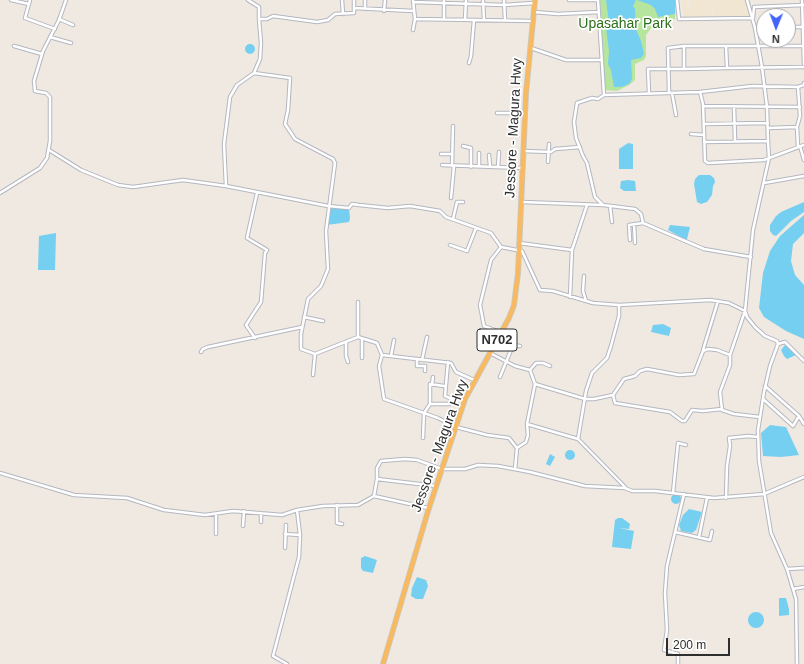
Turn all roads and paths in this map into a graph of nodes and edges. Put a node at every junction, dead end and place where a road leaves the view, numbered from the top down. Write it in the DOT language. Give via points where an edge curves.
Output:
graph roads {
  1 [pos="11,0"];
  2 [pos="30,0"];
  3 [pos="66,0"];
  4 [pos="248,0"];
  5 [pos="342,0"];
  6 [pos="354,0"];
  7 [pos="365,0"];
  8 [pos="385,0"];
  9 [pos="444,0"];
  10 [pos="483,0"];
  11 [pos="504,0"];
  12 [pos="569,0"];
  13 [pos="597,0"];
  14 [pos="677,0"];
  15 [pos="747,0"];
  16 [pos="802,0"];
  17 [pos="413,1"];
  18 [pos="466,2"];
  19 [pos="534,2"];
  20 [pos="29,4"];
  21 [pos="444,4"];
  22 [pos="483,4"];
  23 [pos="504,4"];
  24 [pos="803,5"];
  25 [pos="354,8"];
  26 [pos="365,9"];
  27 [pos="384,11"];
  28 [pos="414,11"];
  29 [pos="534,12"];
  30 [pos="599,12"];
  31 [pos="343,14"];
  32 [pos="753,18"];
  33 [pos="59,19"];
  34 [pos="259,19"];
  35 [pos="415,19"];
  36 [pos="444,19"];
  37 [pos="465,20"];
  38 [pos="474,20"];
  39 [pos="484,20"];
  40 [pos="505,20"];
  41 [pos="533,21"];
  42 [pos="73,25"];
  43 [pos="796,27"];
  44 [pos="803,27"];
  45 [pos="755,28"];
  46 [pos="55,29"];
  47 [pos="413,30"];
  48 [pos="756,32"];
  49 [pos="50,37"];
  50 [pos="804,38"];
  51 [pos="71,43"];
  52 [pos="14,46"];
  53 [pos="684,46"];
  54 [pos="726,46"];
  55 [pos="756,46"];
  56 [pos="803,46"];
  57 [pos="530,48"];
  58 [pos="759,48"];
  59 [pos="804,53"];
  60 [pos="42,54"];
  61 [pos="602,60"];
  62 [pos="469,62"];
  63 [pos="804,64"];
  64 [pos="762,67"];
  65 [pos="804,67"];
  66 [pos="727,68"];
  67 [pos="668,69"];
  68 [pos="684,69"];
  69 [pos="254,73"];
  70 [pos="804,83"];
  71 [pos="765,87"];
  72 [pos="798,87"];
  73 [pos="671,92"];
  74 [pos="700,92"];
  75 [pos="649,93"];
  76 [pos="604,95"];
  77 [pos="799,102"];
  78 [pos="804,102"];
  79 [pos="704,106"];
  80 [pos="734,106"];
  81 [pos="767,107"];
  82 [pos="800,107"];
  83 [pos="497,113"];
  84 [pos="525,113"];
  85 [pos="676,115"];
  86 [pos="800,116"];
  87 [pos="804,116"];
  88 [pos="735,123"];
  89 [pos="768,123"];
  90 [pos="704,124"];
  91 [pos="453,126"];
  92 [pos="797,127"];
  93 [pos="768,128"];
  94 [pos="691,134"];
  95 [pos="704,135"];
  96 [pos="736,141"];
  97 [pos="768,141"];
  98 [pos="704,142"];
  99 [pos="548,144"];
  100 [pos="804,145"];
  101 [pos="463,146"];
  102 [pos="580,147"];
  103 [pos="799,147"];
  104 [pos="49,150"];
  105 [pos="523,151"];
  106 [pos="499,152"];
  107 [pos="549,152"];
  108 [pos="479,153"];
  109 [pos="440,154"];
  110 [pos="452,154"];
  111 [pos="490,155"];
  112 [pos="769,158"];
  113 [pos="804,160"];
  114 [pos="548,162"];
  115 [pos="442,166"];
  116 [pos="453,166"];
  117 [pos="479,166"];
  118 [pos="490,166"];
  119 [pos="471,167"];
  120 [pos="498,167"];
  121 [pos="522,168"];
  122 [pos="804,176"];
  123 [pos="764,183"];
  124 [pos="226,186"];
  125 [pos="0,193"];
  126 [pos="257,193"];
  127 [pos="451,198"];
  128 [pos="463,202"];
  129 [pos="521,202"];
  130 [pos="587,205"];
  131 [pos="603,205"];
  132 [pos="328,206"];
  133 [pos="610,206"];
  134 [pos="453,219"];
  135 [pos="612,222"];
  136 [pos="643,223"];
  137 [pos="634,224"];
  138 [pos="476,228"];
  139 [pos="630,240"];
  140 [pos="519,243"];
  141 [pos="635,243"];
  142 [pos="450,245"];
  143 [pos="501,247"];
  144 [pos="572,250"];
  145 [pos="519,252"];
  146 [pos="751,257"];
  147 [pos="584,276"];
  148 [pos="570,297"];
  149 [pos="718,301"];
  150 [pos="358,302"];
  151 [pos="586,302"];
  152 [pos="618,305"];
  153 [pos="745,311"];
  154 [pos="304,317"];
  155 [pos="322,321"];
  156 [pos="302,327"];
  157 [pos="502,333"];
  158 [pos="358,337"];
  159 [pos="427,337"];
  160 [pos="255,338"];
  161 [pos="362,339"];
  162 [pos="394,340"];
  163 [pos="346,342"];
  164 [pos="778,344"];
  165 [pos="520,346"];
  166 [pos="703,351"];
  167 [pos="201,352"];
  168 [pos="489,353"];
  169 [pos="315,354"];
  170 [pos="382,355"];
  171 [pos="730,355"];
  172 [pos="391,356"];
  173 [pos="362,358"];
  174 [pos="417,359"];
  175 [pos="422,360"];
  176 [pos="804,361"];
  177 [pos="348,362"];
  178 [pos="448,362"];
  179 [pos="506,362"];
  180 [pos="550,366"];
  181 [pos="530,370"];
  182 [pos="424,371"];
  183 [pos="313,375"];
  184 [pos="500,376"];
  185 [pos="433,377"];
  186 [pos="474,380"];
  187 [pos="535,384"];
  188 [pos="432,385"];
  189 [pos="444,386"];
  190 [pos="765,386"];
  191 [pos="613,395"];
  192 [pos="585,399"];
  193 [pos="763,399"];
  194 [pos="430,404"];
  195 [pos="722,409"];
  196 [pos="424,413"];
  197 [pos="799,416"];
  198 [pos="760,417"];
  199 [pos="527,424"];
  200 [pos="804,424"];
  201 [pos="456,427"];
  202 [pos="758,437"];
  203 [pos="423,438"];
  204 [pos="578,439"];
  205 [pos="686,445"];
  206 [pos="517,448"];
  207 [pos="442,469"];
  208 [pos="515,469"];
  209 [pos="0,473"];
  210 [pos="804,477"];
  211 [pos="377,479"];
  212 [pos="437,486"];
  213 [pos="625,488"];
  214 [pos="673,493"];
  215 [pos="684,494"];
  216 [pos="764,494"];
  217 [pos="374,496"];
  218 [pos="707,498"];
  219 [pos="726,498"];
  220 [pos="337,505"];
  221 [pos="429,508"];
  222 [pos="297,510"];
  223 [pos="244,511"];
  224 [pos="261,513"];
  225 [pos="216,515"];
  226 [pos="261,522"];
  227 [pos="342,524"];
  228 [pos="286,525"];
  229 [pos="243,526"];
  230 [pos="712,531"];
  231 [pos="675,532"];
  232 [pos="216,534"];
  233 [pos="285,534"];
  234 [pos="300,536"];
  235 [pos="699,537"];
  236 [pos="285,548"];
  237 [pos="804,568"];
  238 [pos="787,569"];
  239 [pos="804,587"];
  240 [pos="793,589"];
  241 [pos="287,664"];
  242 [pos="382,664"];
  243 [pos="678,664"];
  244 [pos="797,664"];
  1 -- 20 [label="street"];
  2 -- 20 [label="street"];
  3 -- 33 [label="street"];
  4 -- 34 [label="street" via="259,7"];
  5 -- 31 [label="street"];
  6 -- 25 [label="street"];
  7 -- 26 [label="street"];
  8 -- 27 [label="street"];
  9 -- 21 [label="street"];
  10 -- 22 [label="street"];
  11 -- 23 [label="street"];
  12 -- 13 [label="street"];
  13 -- 30 [label="street"];
  14 -- 32 [label="street" via="679,19"];
  15 -- 32 [label="street"];
  16 -- 24 [label="street"];
  17 -- 21 [label="street"];
  17 -- 28 [label="street"];
  18 -- 21 [label="street"];
  18 -- 22 [label="street"];
  18 -- 37 [label="street"];
  19 -- 23 [label="street"];
  19 -- 29 [label="highway, Jessore - Magura Hwy / N702"];
  20 -- 46 [label="street" via="25,18"];
  21 -- 36 [label="street"];
  22 -- 23 [label="street"];
  22 -- 39 [label="street"];
  23 -- 40 [label="street"];
  24 -- 32 [label="street" via="754,7"];
  24 -- 44 [label="street"];
  25 -- 26 [label="street"];
  25 -- 31 [label="street" via="354,12"];
  26 -- 27 [label="street"];
  27 -- 28 [label="street"];
  28 -- 35 [label="street"];
  29 -- 30 [label="street"];
  29 -- 41 [label="highway, Jessore - Magura Hwy / N702"];
  30 -- 61 [label="street"];
  31 -- 34 [label="street" via="335,14 328,20 317,22 273,16"];
  32 -- 45 [label="street"];
  33 -- 42 [label="street"];
  33 -- 46 [label="street"];
  34 -- 69 [label="street" via="260,59"];
  35 -- 36 [label="street"];
  35 -- 47 [label="street"];
  36 -- 37 [label="street"];
  37 -- 38 [label="street"];
  38 -- 39 [label="street"];
  38 -- 62 [label="street"];
  39 -- 40 [label="street"];
  40 -- 41 [label="street"];
  41 -- 57 [label="highway, Jessore - Magura Hwy / N702"];
  43 -- 44 [label="street"];
  44 -- 50 [label="street"];
  45 -- 48 [label="street"];
  46 -- 49 [label="street"];
  49 -- 51 [label="street"];
  49 -- 60 [label="street"];
  50 -- 56 [label="street"];
  52 -- 60 [label="street"];
  53 -- 54 [label="street"];
  53 -- 67 [label="street" via="668,47"];
  53 -- 68 [label="street"];
  54 -- 55 [label="street"];
  54 -- 66 [label="street"];
  56 -- 59 [label="street"];
  57 -- 61 [label="street" via="566,60"];
  57 -- 84 [label="highway, Jessore - Magura Hwy / N702"];
  58 -- 64 [label="street"];
  59 -- 63 [label="street"];
  60 -- 104 [label="street" via="34,81 35,91 46,93 50,97"];
  61 -- 76 [label="street"];
  64 -- 65 [label="street"];
  64 -- 66 [label="street"];
  64 -- 71 [label="street"];
  66 -- 68 [label="street"];
  67 -- 68 [label="street"];
  67 -- 73 [label="street"];
  67 -- 75 [label="street" via="648,69"];
  69 -- 124 [label="street" via="237,85 230,97 224,144"];
  69 -- 132 [label="street" via="290,78 286,124 294,139 333,159 335,163"];
  70 -- 72 [label="street"];
  71 -- 72 [label="street"];
  71 -- 74 [label="street"];
  71 -- 81 [label="street"];
  72 -- 77 [label="street"];
  73 -- 74 [label="street"];
  73 -- 75 [label="street"];
  73 -- 85 [label="street"];
  74 -- 79 [label="street"];
  75 -- 76 [label="street"];
  76 -- 102 [label="street" via="598,99 592,98 577,103 574,122"];
  77 -- 78 [label="street"];
  77 -- 82 [label="street"];
  79 -- 80 [label="street"];
  79 -- 90 [label="street"];
  80 -- 81 [label="street"];
  80 -- 88 [label="street"];
  81 -- 82 [label="street"];
  81 -- 89 [label="street"];
  82 -- 86 [label="street"];
  83 -- 84 [label="street"];
  84 -- 105 [label="highway, Jessore - Magura Hwy / N702"];
  86 -- 87 [label="street"];
  86 -- 92 [label="street"];
  88 -- 89 [label="street"];
  88 -- 90 [label="street"];
  88 -- 96 [label="street"];
  89 -- 93 [label="street"];
  90 -- 95 [label="street"];
  91 -- 110 [label="street"];
  92 -- 93 [label="street"];
  92 -- 103 [label="street"];
  93 -- 97 [label="street"];
  94 -- 95 [label="street"];
  95 -- 98 [label="street"];
  96 -- 97 [label="street"];
  96 -- 98 [label="street"];
  97 -- 112 [label="street"];
  98 -- 112 [label="street" via="705,161 708,163"];
  99 -- 107 [label="street"];
  100 -- 103 [label="street"];
  101 -- 119 [label="street" via="471,148"];
  102 -- 107 [label="street" via="555,149"];
  102 -- 131 [label="street" via="588,163 595,197"];
  103 -- 112 [label="street"];
  103 -- 113 [label="street"];
  104 -- 124 [label="street" via="81,170 118,185 133,187 183,180"];
  104 -- 125 [label="street" via="44,165"];
  105 -- 107 [label="street"];
  105 -- 121 [label="highway, Jessore - Magura Hwy / N702"];
  106 -- 120 [label="street"];
  107 -- 114 [label="street"];
  108 -- 117 [label="street"];
  109 -- 110 [label="street"];
  110 -- 116 [label="street"];
  111 -- 118 [label="street"];
  112 -- 123 [label="street"];
  115 -- 116 [label="street"];
  116 -- 119 [label="street"];
  116 -- 127 [label="street"];
  117 -- 118 [label="street"];
  117 -- 119 [label="street"];
  118 -- 120 [label="street"];
  120 -- 121 [label="street"];
  121 -- 129 [label="highway, Jessore - Magura Hwy / N702"];
  122 -- 123 [label="street"];
  123 -- 146 [label="street" via="753,230"];
  124 -- 126 [label="street"];
  126 -- 132 [label="street"];
  126 -- 160 [label="street" via="247,238 267,250 261,302 246,326"];
  128 -- 134 [label="street" via="457,202"];
  129 -- 130 [label="street"];
  129 -- 140 [label="highway, Jessore - Magura Hwy / N702"];
  130 -- 131 [label="street"];
  130 -- 144 [label="street"];
  131 -- 133 [label="street"];
  132 -- 134 [label="street" via="410,206 440,211"];
  132 -- 154 [label="street" via="328,269 321,286 308,299"];
  133 -- 135 [label="street"];
  133 -- 136 [label="street" via="635,209 641,214"];
  134 -- 138 [label="street"];
  136 -- 137 [label="street"];
  136 -- 146 [label="street" via="704,249"];
  137 -- 139 [label="street" via="629,225"];
  137 -- 141 [label="street"];
  138 -- 142 [label="street" via="467,251"];
  138 -- 143 [label="street" via="491,233"];
  140 -- 144 [label="street"];
  140 -- 145 [label="highway, Jessore - Magura Hwy / N702"];
  143 -- 145 [label="street"];
  143 -- 157 [label="street" via="491,260 480,305 484,326"];
  144 -- 148 [label="street"];
  145 -- 148 [label="street" via="522,251 540,290"];
  145 -- 157 [label="highway, Jessore - Magura Hwy / N702" via="515,299"];
  146 -- 153 [label="street"];
  147 -- 151 [label="street" via="583,291"];
  148 -- 151 [label="street"];
  149 -- 152 [label="street"];
  149 -- 153 [label="street"];
  149 -- 166 [label="street"];
  150 -- 158 [label="street"];
  151 -- 152 [label="street" via="605,306"];
  152 -- 192 [label="street" via="619,316 611,346 606,358 592,374"];
  153 -- 164 [label="street" via="755,327"];
  153 -- 171 [label="street"];
  154 -- 155 [label="street"];
  154 -- 156 [label="street"];
  156 -- 160 [label="street"];
  156 -- 169 [label="street" via="301,349"];
  157 -- 168 [label="highway, Jessore - Magura Hwy / N702"];
  158 -- 161 [label="street"];
  158 -- 163 [label="street"];
  159 -- 175 [label="street"];
  160 -- 167 [label="street" via="208,347"];
  161 -- 170 [label="street" via="377,343"];
  161 -- 173 [label="street"];
  162 -- 172 [label="street"];
  163 -- 169 [label="street"];
  163 -- 177 [label="street"];
  164 -- 176 [label="street" via="785,342"];
  164 -- 190 [label="street"];
  165 -- 179 [label="street" via="513,345"];
  166 -- 171 [label="street" via="717,350"];
  166 -- 191 [label="street" via="694,374 679,375 640,370 635,376 624,379"];
  168 -- 179 [label="street"];
  168 -- 186 [label="highway, Jessore - Magura Hwy / N702"];
  169 -- 183 [label="street"];
  170 -- 172 [label="street"];
  170 -- 196 [label="street" via="379,366 384,399"];
  171 -- 195 [label="street" via="730,365 720,392"];
  172 -- 174 [label="street"];
  174 -- 175 [label="street"];
  174 -- 182 [label="street" via="417,366 425,366"];
  175 -- 178 [label="street"];
  178 -- 186 [label="street" via="456,372"];
  178 -- 189 [label="street"];
  179 -- 181 [label="street"];
  179 -- 184 [label="street"];
  180 -- 181 [label="street" via="536,363"];
  181 -- 187 [label="street"];
  185 -- 188 [label="street"];
  186 -- 201 [label="highway, Jessore - Magura Hwy / N702"];
  187 -- 192 [label="street"];
  187 -- 199 [label="street"];
  188 -- 189 [label="street"];
  188 -- 194 [label="street" via="430,384"];
  189 -- 194 [label="street" via="445,396 452,399 449,404"];
  190 -- 193 [label="street"];
  190 -- 197 [label="street"];
  191 -- 192 [label="street" via="601,399"];
  191 -- 195 [label="street" via="615,403 670,412 682,421 685,421 692,410 703,412"];
  192 -- 204 [label="street"];
  193 -- 197 [label="street" via="793,426"];
  193 -- 198 [label="street"];
  194 -- 196 [label="street"];
  195 -- 198 [label="street" via="734,414"];
  196 -- 201 [label="street"];
  196 -- 203 [label="street"];
  197 -- 200 [label="street"];
  198 -- 202 [label="street"];
  199 -- 204 [label="street"];
  199 -- 206 [label="street" via="526,442"];
  201 -- 206 [label="street" via="509,438"];
  201 -- 207 [label="highway, Jessore - Magura Hwy / N702"];
  202 -- 216 [label="street" via="758,461"];
  202 -- 219 [label="street" via="729,438"];
  204 -- 213 [label="street"];
  205 -- 214 [label="street" via="678,443"];
  206 -- 208 [label="street"];
  207 -- 208 [label="street" via="465,469 478,465"];
  207 -- 211 [label="street" via="416,460 381,461 377,468"];
  207 -- 212 [label="highway, Jessore - Magura Hwy / N702"];
  208 -- 213 [label="street" via="585,486"];
  209 -- 225 [label="street" via="74,495 127,498 164,510"];
  210 -- 216 [label="street"];
  211 -- 212 [label="street"];
  211 -- 217 [label="street"];
  212 -- 221 [label="highway, Jessore - Magura Hwy / N702"];
  213 -- 214 [label="street" via="632,491"];
  214 -- 215 [label="street"];
  215 -- 218 [label="street"];
  215 -- 231 [label="street"];
  216 -- 219 [label="street"];
  216 -- 238 [label="street" via="771,533"];
  217 -- 220 [label="street" via="358,505"];
  217 -- 221 [label="street"];
  218 -- 219 [label="street"];
  218 -- 235 [label="street"];
  220 -- 222 [label="street"];
  220 -- 227 [label="street" via="337,523"];
  221 -- 242 [label="highway, Jessore - Magura Hwy / N702"];
  222 -- 224 [label="street" via="282,515"];
  222 -- 234 [label="street"];
  223 -- 224 [label="street"];
  223 -- 225 [label="street"];
  223 -- 229 [label="street"];
  224 -- 226 [label="street"];
  225 -- 232 [label="street"];
  228 -- 233 [label="street"];
  230 -- 235 [label="street" via="710,540"];
  231 -- 235 [label="street"];
  231 -- 243 [label="street" via="667,566 667,630 664,650 678,654"];
  233 -- 234 [label="street"];
  233 -- 236 [label="street"];
  234 -- 241 [label="street" via="299,558 273,656"];
  237 -- 238 [label="street"];
  238 -- 240 [label="street"];
  239 -- 240 [label="street"];
  240 -- 244 [label="street" via="798,611"];
}
